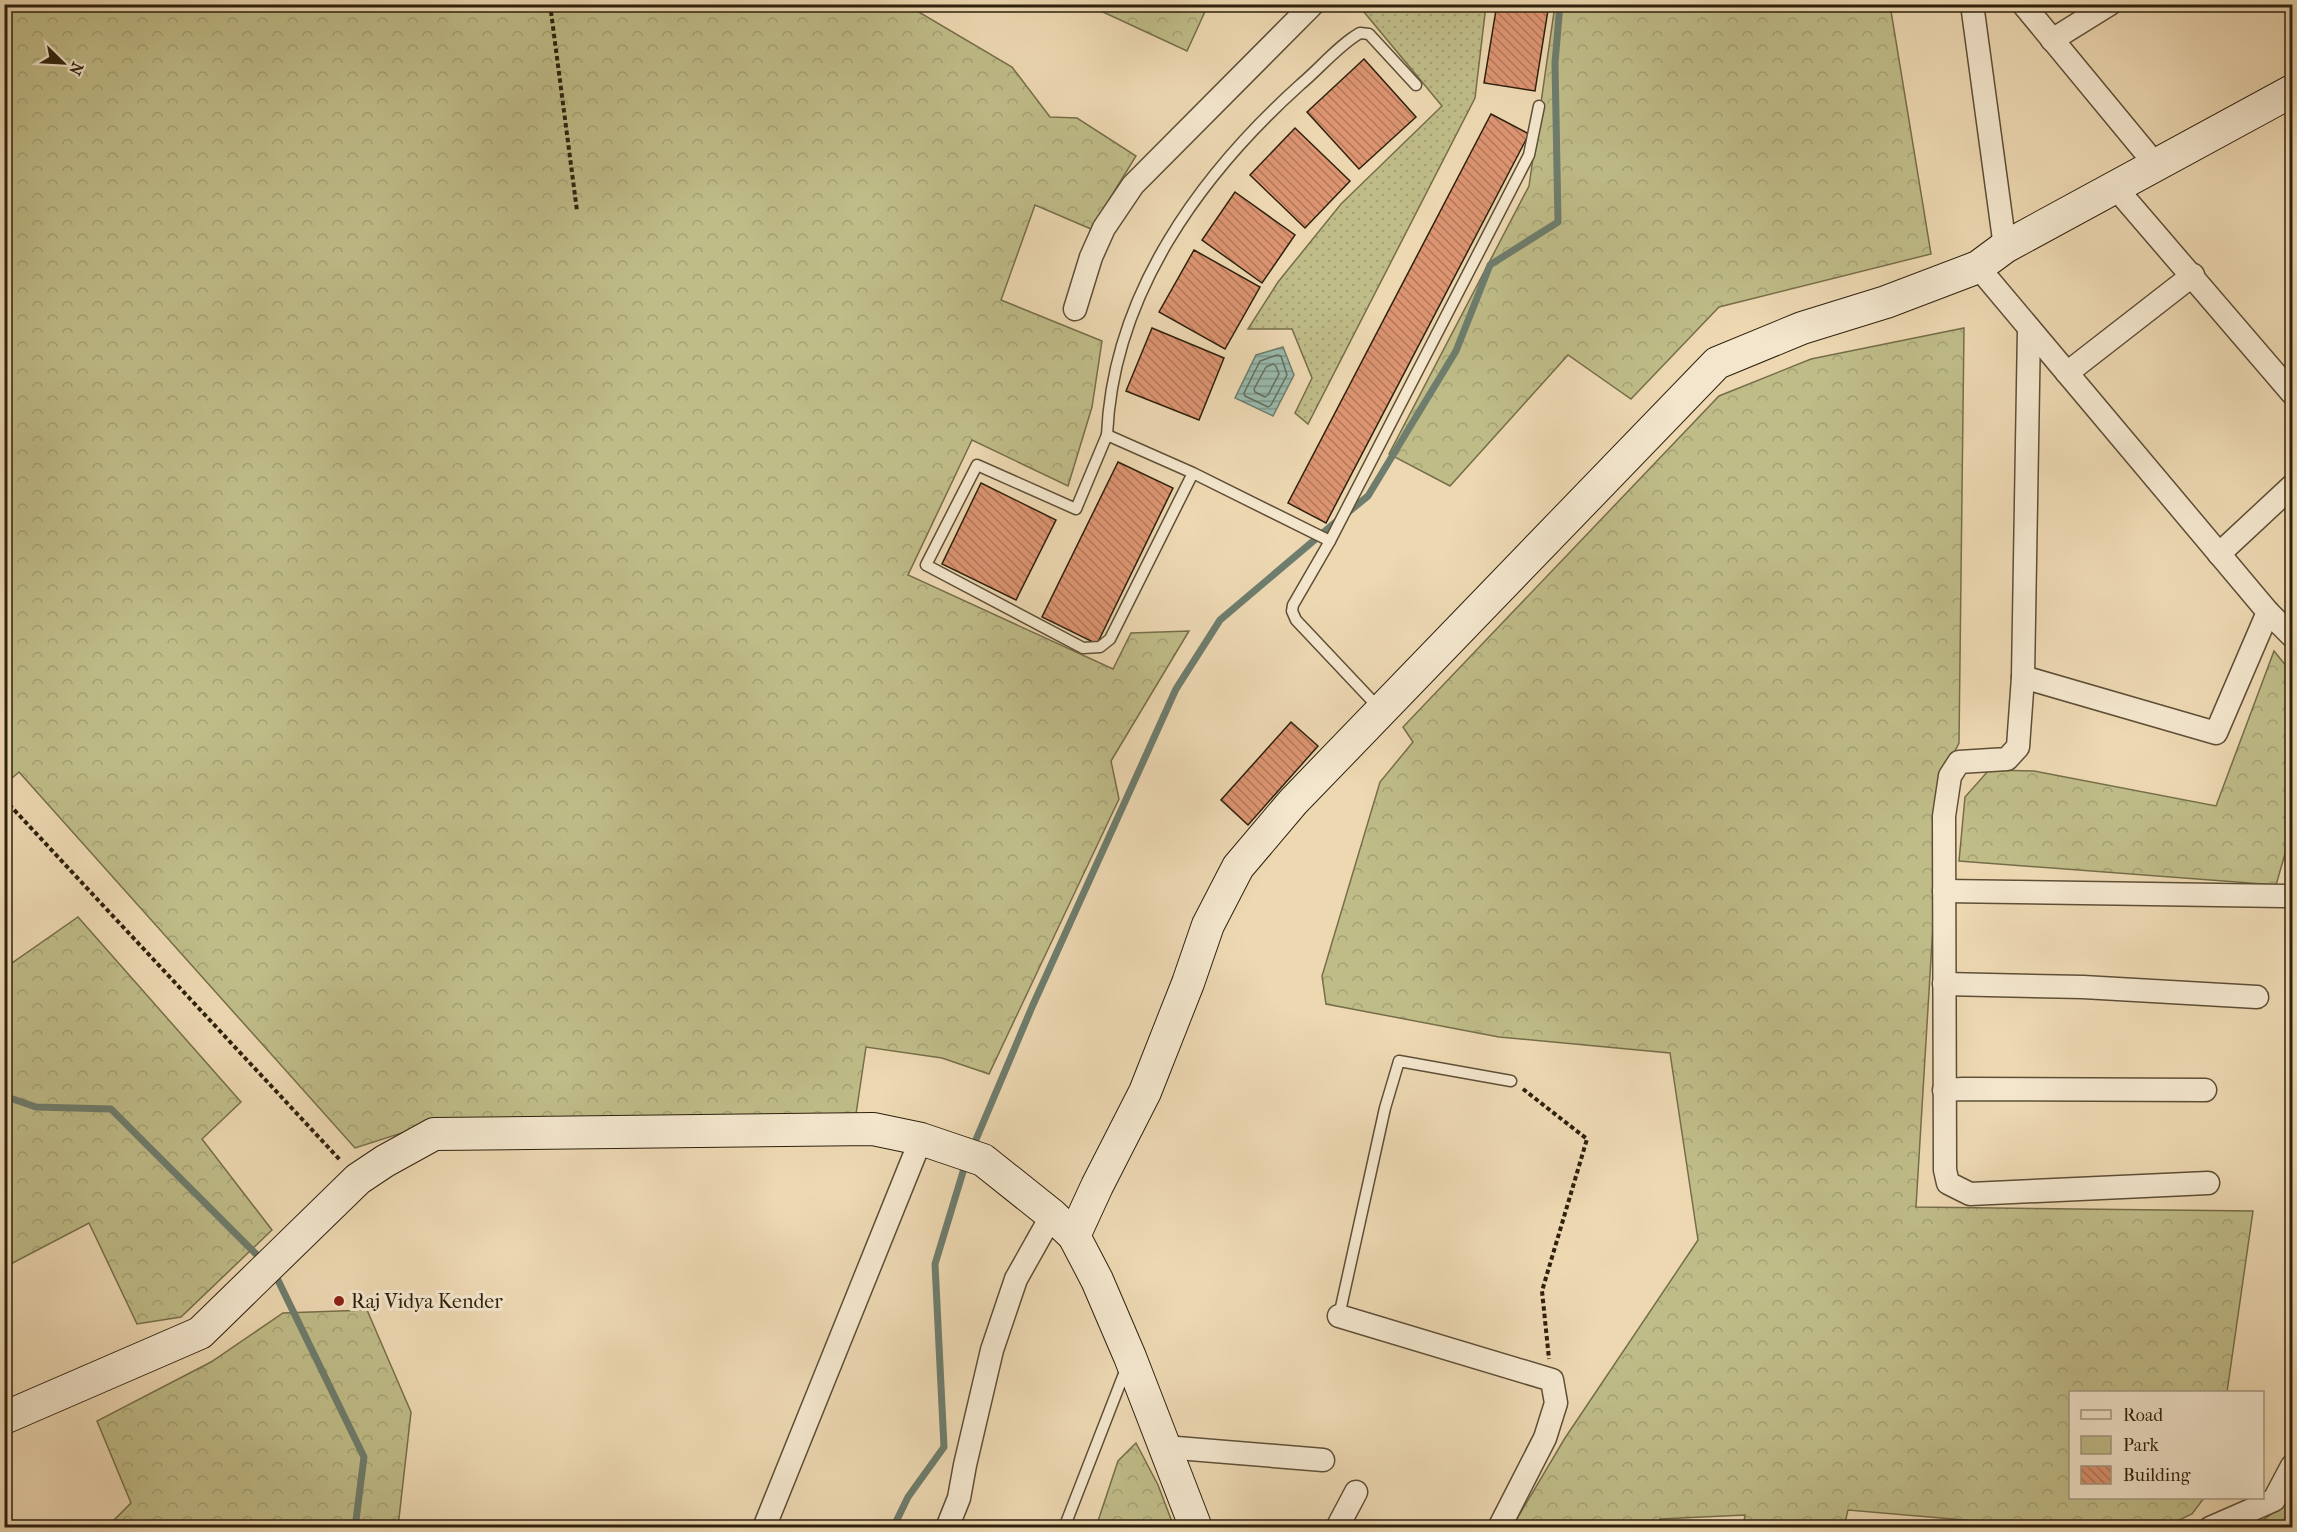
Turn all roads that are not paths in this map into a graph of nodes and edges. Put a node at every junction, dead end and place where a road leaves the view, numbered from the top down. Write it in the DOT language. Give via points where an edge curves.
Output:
graph roads {
  1 [pos="1972,4"];
  2 [pos="2023,4"];
  3 [pos="2110,4"];
  4 [pos="1306,6"];
  5 [pos="2052,40"];
  6 [pos="1416,85"];
  7 [pos="2292,91"];
  8 [pos="1539,106"];
  9 [pos="2156,165"];
  10 [pos="2115,187"];
  11 [pos="2005,247"];
  12 [pos="1978,267"];
  13 [pos="2193,275"];
  14 [pos="1075,309"];
  15 [pos="2029,328"];
  16 [pos="2067,373"];
  17 [pos="2288,379"];
  18 [pos="1107,435"];
  19 [pos="1193,473"];
  20 [pos="2292,486"];
  21 [pos="1330,541"];
  22 [pos="2219,554"];
  23 [pos="2268,612"];
  24 [pos="2292,636"];
  25 [pos="2023,677"];
  26 [pos="1381,710"];
  27 [pos="1944,891"];
  28 [pos="2284,896"];
  29 [pos="1944,984"];
  30 [pos="2257,997"];
  31 [pos="1511,1080"];
  32 [pos="1944,1090"];
  33 [pos="2205,1090"];
  34 [pos="921,1139"];
  35 [pos="2208,1183"];
  36 [pos="1063,1226"];
  37 [pos="1339,1316"];
  38 [pos="1130,1357"];
  39 [pos="4,1418"];
  40 [pos="1165,1447"];
  41 [pos="1323,1460"];
  42 [pos="2292,1466"];
  43 [pos="1356,1492"];
  44 [pos="764,1527"];
  45 [pos="947,1527"];
  46 [pos="1064,1527"];
  47 [pos="1196,1527"];
  48 [pos="1337,1527"];
  49 [pos="1499,1527"];
  50 [pos="2210,1527"];
  1 -- 11 [label="street"];
  2 -- 5 [label="street"];
  3 -- 5 [label="street"];
  4 -- 14 [label="street" via="1133,184 1104,228"];
  5 -- 9 [label="street"];
  6 -- 18 [label="lane" via="1369,34 1360,33 1290,95 1203,186 1143,288 1119,352"];
  7 -- 9 [label="street"];
  8 -- 21 [label="lane" via="1529,154"];
  9 -- 10 [label="street"];
  10 -- 11 [label="street"];
  10 -- 13 [label="street"];
  11 -- 12 [label="street"];
  12 -- 15 [label="street"];
  12 -- 26 [label="street" via="1802,328 1717,363"];
  13 -- 16 [label="street"];
  13 -- 17 [label="street"];
  15 -- 16 [label="street"];
  15 -- 25 [label="street"];
  16 -- 22 [label="street"];
  18 -- 19 [label="lane"];
  18 -- 19 [label="lane" via="1076,509 977,465 926,566 1083,648 1100,647 1110,639"];
  19 -- 21 [label="lane"];
  20 -- 22 [label="street"];
  21 -- 26 [label="lane" via="1292,611 1296,620"];
  22 -- 23 [label="street"];
  23 -- 24 [label="street"];
  23 -- 25 [label="street" via="2216,733"];
  25 -- 27 [label="street" via="2018,747 2007,759 1959,762 1950,776 1944,816"];
  26 -- 36 [label="street" via="1293,802 1238,867 1208,925 1145,1092 1097,1186"];
  27 -- 28 [label="street"];
  27 -- 29 [label="street"];
  29 -- 30 [label="street"];
  29 -- 32 [label="street"];
  31 -- 37 [label="lane" via="1399,1061"];
  32 -- 33 [label="street"];
  32 -- 35 [label="street" via="1948,1183 1970,1194"];
  34 -- 36 [label="street" via="983,1160"];
  34 -- 39 [label="street" via="873,1129 434,1134 358,1179 200,1333"];
  34 -- 44 [label="street"];
  36 -- 38 [label="street" via="1097,1280"];
  36 -- 45 [label="street" via="1016,1279 992,1350 959,1498"];
  37 -- 49 [label="street" via="1552,1380 1556,1403 1545,1438"];
  38 -- 40 [label="street"];
  38 -- 46 [label="lane"];
  40 -- 41 [label="street"];
  40 -- 47 [label="street"];
  42 -- 50 [label="street" via="2274,1500"];
  43 -- 48 [label="street"];
}
